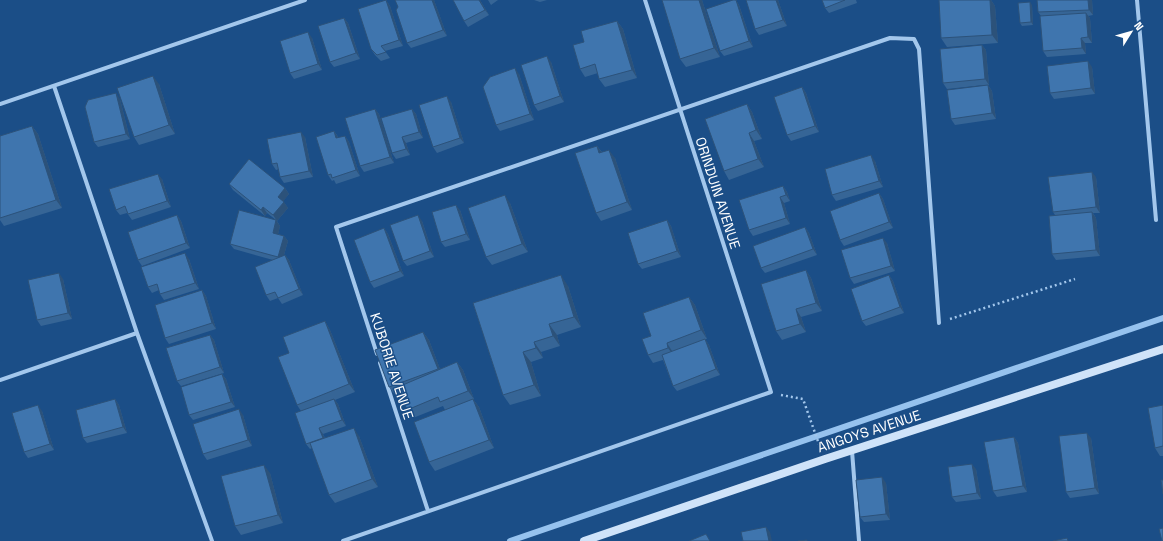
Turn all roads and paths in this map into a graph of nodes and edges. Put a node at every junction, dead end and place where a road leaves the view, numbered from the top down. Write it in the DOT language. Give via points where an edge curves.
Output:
graph roads {
  1 [pos="305,0"];
  2 [pos="644,0"];
  3 [pos="1137,0"];
  4 [pos="54,86"];
  5 [pos="0,104"];
  6 [pos="679,110"];
  7 [pos="1156,220"];
  8 [pos="1075,279"];
  9 [pos="939,323"];
  10 [pos="137,333"];
  11 [pos="1163,349"];
  12 [pos="0,380"];
  13 [pos="771,392"];
  14 [pos="820,445"];
  15 [pos="852,451"];
  16 [pos="428,511"];
  17 [pos="212,541"];
  18 [pos="343,541"];
  19 [pos="584,541"];
  20 [pos="858,541"];
  1 -- 4 [label="street"];
  2 -- 6 [label="street, ORINDUIN AVENUE"];
  3 -- 7 [label="street"];
  4 -- 5 [label="street"];
  4 -- 10 [label="street"];
  6 -- 9 [label="street" via="890,38 914,39 919,49 921,67"];
  6 -- 13 [label="street, ORINDUIN AVENUE"];
  6 -- 16 [label="street, KUBORIE AVENUE" via="336,227"];
  8 -- 9 [label="path"];
  10 -- 12 [label="street"];
  10 -- 17 [label="street"];
  11 -- 15 [label="street, ANGOYS AVENUE"];
  13 -- 14 [label="path" via="802,399"];
  13 -- 16 [label="street"];
  15 -- 19 [label="street, ANGOYS AVENUE"];
  15 -- 20 [label="street"];
  16 -- 18 [label="street"];
}
